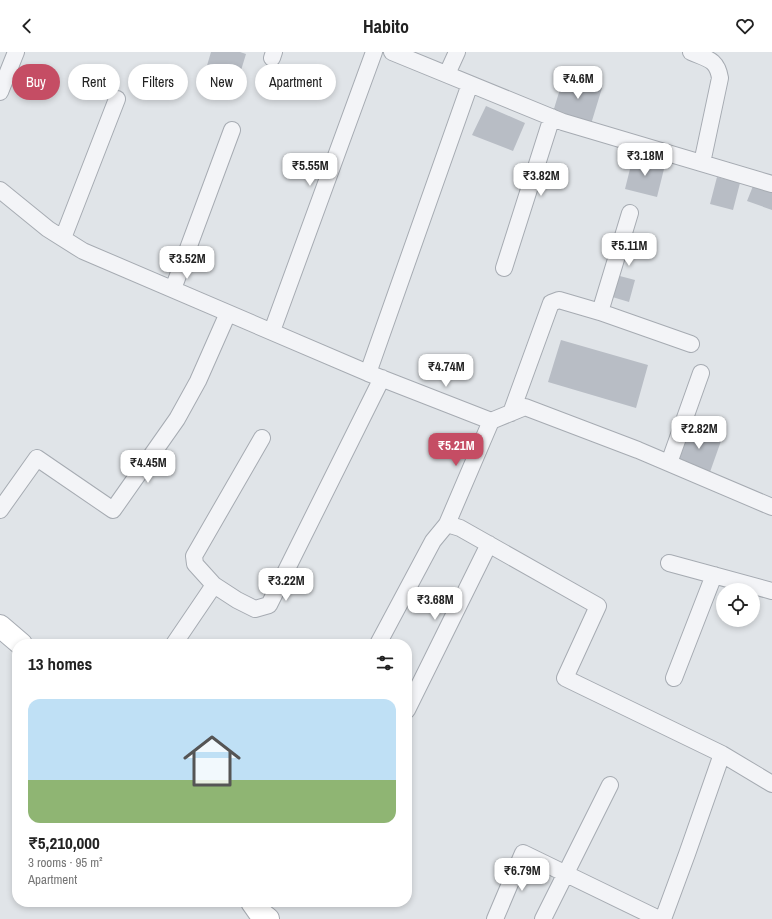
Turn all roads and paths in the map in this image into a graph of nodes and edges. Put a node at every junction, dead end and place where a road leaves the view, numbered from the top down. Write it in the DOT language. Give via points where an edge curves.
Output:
graph roads {
  1 [pos="16,52"];
  2 [pos="374,52"];
  3 [pos="392,52"];
  4 [pos="457,52"];
  5 [pos="692,52"];
  6 [pos="447,74"];
  7 [pos="470,84"];
  8 [pos="0,92"];
  9 [pos="117,100"];
  10 [pos="552,117"];
  11 [pos="232,130"];
  12 [pos="702,162"];
  13 [pos="772,184"];
  14 [pos="0,190"];
  15 [pos="630,213"];
  16 [pos="63,238"];
  17 [pos="504,268"];
  18 [pos="173,289"];
  19 [pos="600,312"];
  20 [pos="228,313"];
  21 [pos="272,331"];
  22 [pos="691,344"];
  23 [pos="701,373"];
  24 [pos="375,375"];
  25 [pos="511,413"];
  26 [pos="490,421"];
  27 [pos="262,438"];
  28 [pos="669,464"];
  29 [pos="772,507"];
  30 [pos="0,510"];
  31 [pos="447,524"];
  32 [pos="489,544"];
  33 [pos="669,563"];
  34 [pos="714,575"];
  35 [pos="214,585"];
  36 [pos="772,591"];
  37 [pos="0,626"];
  38 [pos="15,639"];
  39 [pos="177,639"];
  40 [pos="381,639"];
  41 [pos="674,678"];
  42 [pos="412,700"];
  43 [pos="722,754"];
  44 [pos="772,784"];
  45 [pos="610,785"];
  46 [pos="565,874"];
  47 [pos="256,907"];
  48 [pos="268,919"];
  49 [pos="495,919"];
  50 [pos="543,919"];
  51 [pos="659,919"];
  52 [pos="663,919"];
  1 -- 8 [label="street"];
  2 -- 21 [label="street"];
  3 -- 6 [label="street"];
  4 -- 6 [label="street"];
  5 -- 12 [label="street" via="716,64 720,78"];
  6 -- 7 [label="street"];
  7 -- 10 [label="street"];
  7 -- 24 [label="street"];
  9 -- 16 [label="street"];
  10 -- 12 [label="street"];
  10 -- 17 [label="street"];
  11 -- 18 [label="street"];
  12 -- 13 [label="street"];
  14 -- 16 [label="street"];
  15 -- 19 [label="street"];
  16 -- 18 [label="street" via="83,251"];
  18 -- 20 [label="street"];
  19 -- 22 [label="street"];
  19 -- 25 [label="street" via="559,300 551,303"];
  20 -- 21 [label="street"];
  20 -- 30 [label="street" via="198,381 177,419 112,510 37,458"];
  21 -- 24 [label="street"];
  23 -- 28 [label="street"];
  24 -- 26 [label="street"];
  24 -- 35 [label="street" via="269,605 255,609"];
  25 -- 26 [label="street"];
  25 -- 28 [label="street" via="525,407"];
  26 -- 31 [label="street"];
  27 -- 35 [label="street" via="194,556 194,564"];
  28 -- 29 [label="street"];
  31 -- 32 [label="street"];
  31 -- 40 [label="street" via="434,541"];
  32 -- 42 [label="street"];
  32 -- 43 [label="street" via="598,606 565,678"];
  33 -- 34 [label="street"];
  34 -- 36 [label="street"];
  34 -- 41 [label="street"];
  35 -- 39 [label="street"];
  37 -- 38 [label="street"];
  43 -- 44 [label="street"];
  43 -- 52 [label="street"];
  45 -- 46 [label="street"];
  46 -- 49 [label="street" via="523,853"];
  46 -- 50 [label="street"];
  46 -- 51 [label="street"];
  47 -- 48 [label="street"];
}
